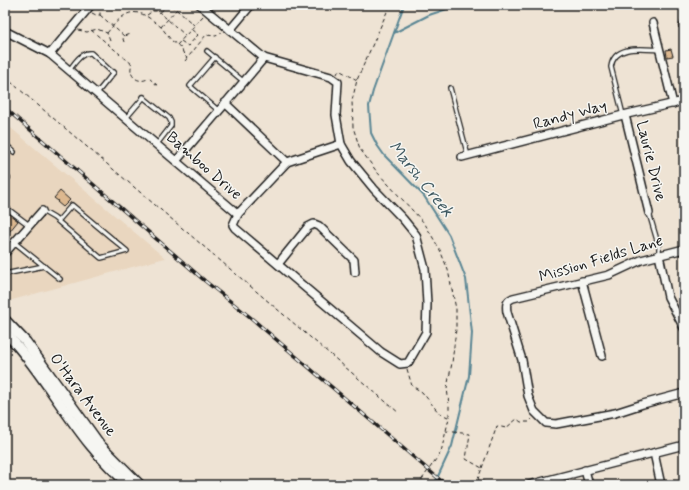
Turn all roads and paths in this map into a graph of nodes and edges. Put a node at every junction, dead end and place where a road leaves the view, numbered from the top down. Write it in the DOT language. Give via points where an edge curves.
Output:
graph roads {
  1 [pos="96,5"];
  2 [pos="166,5"];
  3 [pos="171,5"];
  4 [pos="200,5"];
  5 [pos="251,5"];
  6 [pos="89,7"];
  7 [pos="176,10"];
  8 [pos="207,11"];
  9 [pos="158,12"];
  10 [pos="100,15"];
  11 [pos="146,15"];
  12 [pos="168,20"];
  13 [pos="653,23"];
  14 [pos="194,25"];
  15 [pos="113,26"];
  16 [pos="73,27"];
  17 [pos="161,27"];
  18 [pos="227,28"];
  19 [pos="190,29"];
  20 [pos="5,30"];
  21 [pos="91,30"];
  22 [pos="107,33"];
  23 [pos="130,34"];
  24 [pos="185,35"];
  25 [pos="124,36"];
  26 [pos="181,40"];
  27 [pos="124,42"];
  28 [pos="109,44"];
  29 [pos="176,45"];
  30 [pos="660,50"];
  31 [pos="208,51"];
  32 [pos="50,54"];
  33 [pos="215,57"];
  34 [pos="187,58"];
  35 [pos="264,58"];
  36 [pos="185,61"];
  37 [pos="69,70"];
  38 [pos="5,77"];
  39 [pos="334,80"];
  40 [pos="358,80"];
  41 [pos="244,81"];
  42 [pos="158,86"];
  43 [pos="450,88"];
  44 [pos="97,94"];
  45 [pos="684,101"];
  46 [pos="225,103"];
  47 [pos="673,104"];
  48 [pos="218,111"];
  49 [pos="624,115"];
  50 [pos="126,118"];
  51 [pos="5,144"];
  52 [pos="156,144"];
  53 [pos="342,144"];
  54 [pos="14,152"];
  55 [pos="465,156"];
  56 [pos="176,160"];
  57 [pos="287,162"];
  58 [pos="5,207"];
  59 [pos="42,211"];
  60 [pos="649,213"];
  61 [pos="238,214"];
  62 [pos="58,221"];
  63 [pos="29,225"];
  64 [pos="14,242"];
  65 [pos="684,249"];
  66 [pos="5,253"];
  67 [pos="659,255"];
  68 [pos="278,264"];
  69 [pos="44,266"];
  70 [pos="355,272"];
  71 [pos="5,274"];
  72 [pos="60,279"];
  73 [pos="582,281"];
  74 [pos="5,320"];
  75 [pos="684,328"];
  76 [pos="5,332"];
  77 [pos="602,356"];
  78 [pos="405,363"];
  79 [pos="684,393"];
  80 [pos="399,413"];
  81 [pos="538,415"];
  82 [pos="449,418"];
  83 [pos="445,431"];
  84 [pos="684,445"];
  85 [pos="654,453"];
  86 [pos="482,468"];
  87 [pos="586,470"];
  88 [pos="130,485"];
  89 [pos="140,485"];
  90 [pos="490,485"];
  91 [pos="528,485"];
  92 [pos="589,485"];
  93 [pos="662,485"];
  1 -- 10 [label="path"];
  2 -- 9 [label="path"];
  3 -- 7 [label="path"];
  4 -- 8 [label="street"];
  5 -- 18 [label="street"];
  6 -- 10 [label="path" via="96,16"];
  6 -- 16 [label="street"];
  7 -- 12 [label="path"];
  7 -- 14 [label="path"];
  8 -- 14 [label="path"];
  8 -- 18 [label="street"];
  9 -- 11 [label="path" via="153,11"];
  9 -- 12 [label="path"];
  10 -- 15 [label="path"];
  11 -- 15 [label="path" via="130,12"];
  11 -- 17 [label="path"];
  12 -- 17 [label="path"];
  12 -- 24 [label="path"];
  13 -- 30 [label="street"];
  14 -- 19 [label="path"];
  15 -- 22 [label="path"];
  15 -- 25 [label="path"];
  16 -- 21 [label="path" via="87,32"];
  16 -- 32 [label="street"];
  17 -- 29 [label="path"];
  18 -- 34 [label="path" via="216,36 206,35"];
  18 -- 35 [label="street"];
  19 -- 24 [label="path"];
  19 -- 26 [label="path" via="198,36 188,46"];
  20 -- 32 [label="street, Bamboo Drive"];
  21 -- 22 [label="path" via="97,28"];
  21 -- 28 [label="path"];
  22 -- 28 [label="path"];
  23 -- 25 [label="path"];
  24 -- 26 [label="path"];
  25 -- 27 [label="path"];
  26 -- 29 [label="path"];
  28 -- 42 [label="path" via="132,64 130,68 134,78 146,81 150,78"];
  29 -- 34 [label="path"];
  30 -- 47 [label="street"];
  30 -- 49 [label="lane" via="628,50 616,54 611,61 610,67"];
  31 -- 33 [label="lane"];
  32 -- 37 [label="street, Bamboo Drive"];
  33 -- 41 [label="lane"];
  33 -- 48 [label="lane" via="190,86"];
  34 -- 36 [label="path"];
  35 -- 39 [label="street"];
  35 -- 41 [label="street"];
  37 -- 44 [label="street, Bamboo Drive"];
  37 -- 44 [label="lane" via="81,55 91,53 114,72"];
  38 -- 80 [label="path"];
  39 -- 40 [label="path" via="340,70"];
  39 -- 53 [label="street" via="338,82 336,115"];
  41 -- 46 [label="street"];
  43 -- 55 [label="lane"];
  44 -- 50 [label="street, Bamboo Drive"];
  45 -- 47 [label="street, Randy Way"];
  46 -- 48 [label="street"];
  46 -- 57 [label="street"];
  47 -- 49 [label="street, Randy Way"];
  48 -- 56 [label="street"];
  49 -- 55 [label="street, Randy Way"];
  49 -- 60 [label="street, Laurie Drive"];
  50 -- 52 [label="street, Bamboo Drive"];
  50 -- 52 [label="lane" via="144,97 169,118 171,126"];
  51 -- 54 [label="lane"];
  52 -- 56 [label="street, Bamboo Drive"];
  53 -- 57 [label="street, Bamboo Drive"];
  53 -- 78 [label="street" via="351,161 416,235 425,269 426,332 408,363"];
  56 -- 61 [label="street, Bamboo Drive"];
  57 -- 61 [label="street, Bamboo Drive"];
  58 -- 63 [label="lane"];
  59 -- 62 [label="lane"];
  59 -- 63 [label="street"];
  60 -- 67 [label="lane"];
  61 -- 68 [label="street" via="233,225 235,228"];
  62 -- 62 [label="lane" via="101,258 127,251 72,205"];
  63 -- 64 [label="street"];
  64 -- 66 [label="street"];
  64 -- 69 [label="lane"];
  65 -- 67 [label="street, Mission Fields Lane"];
  67 -- 73 [label="street, Mission Fields Lane" via="641,260 609,275"];
  67 -- 75 [label="street" via="668,297"];
  68 -- 70 [label="street" via="308,227 314,224 354,260"];
  68 -- 78 [label="street" via="381,352 400,364"];
  69 -- 71 [label="lane"];
  69 -- 72 [label="lane"];
  73 -- 77 [label="street"];
  73 -- 81 [label="street, Mission Fields Lane" via="513,298 506,305 522,360 528,396"];
  74 -- 89 [label="street, O'Hara Avenue" via="26,342 100,445"];
  76 -- 88 [label="street, O'Hara Avenue" via="88,443"];
  78 -- 82 [label="path" via="412,386 422,392 439,413"];
  79 -- 81 [label="street" via="615,413 556,424 546,423"];
  81 -- 86 [label="path" via="529,422 517,420 506,428 497,426"];
  83 -- 86 [label="path" via="470,434 466,459"];
  84 -- 85 [label="street"];
  85 -- 87 [label="street"];
  85 -- 93 [label="street"];
  86 -- 90 [label="path" via="478,479"];
  87 -- 91 [label="street"];
  87 -- 92 [label="street"];
}
